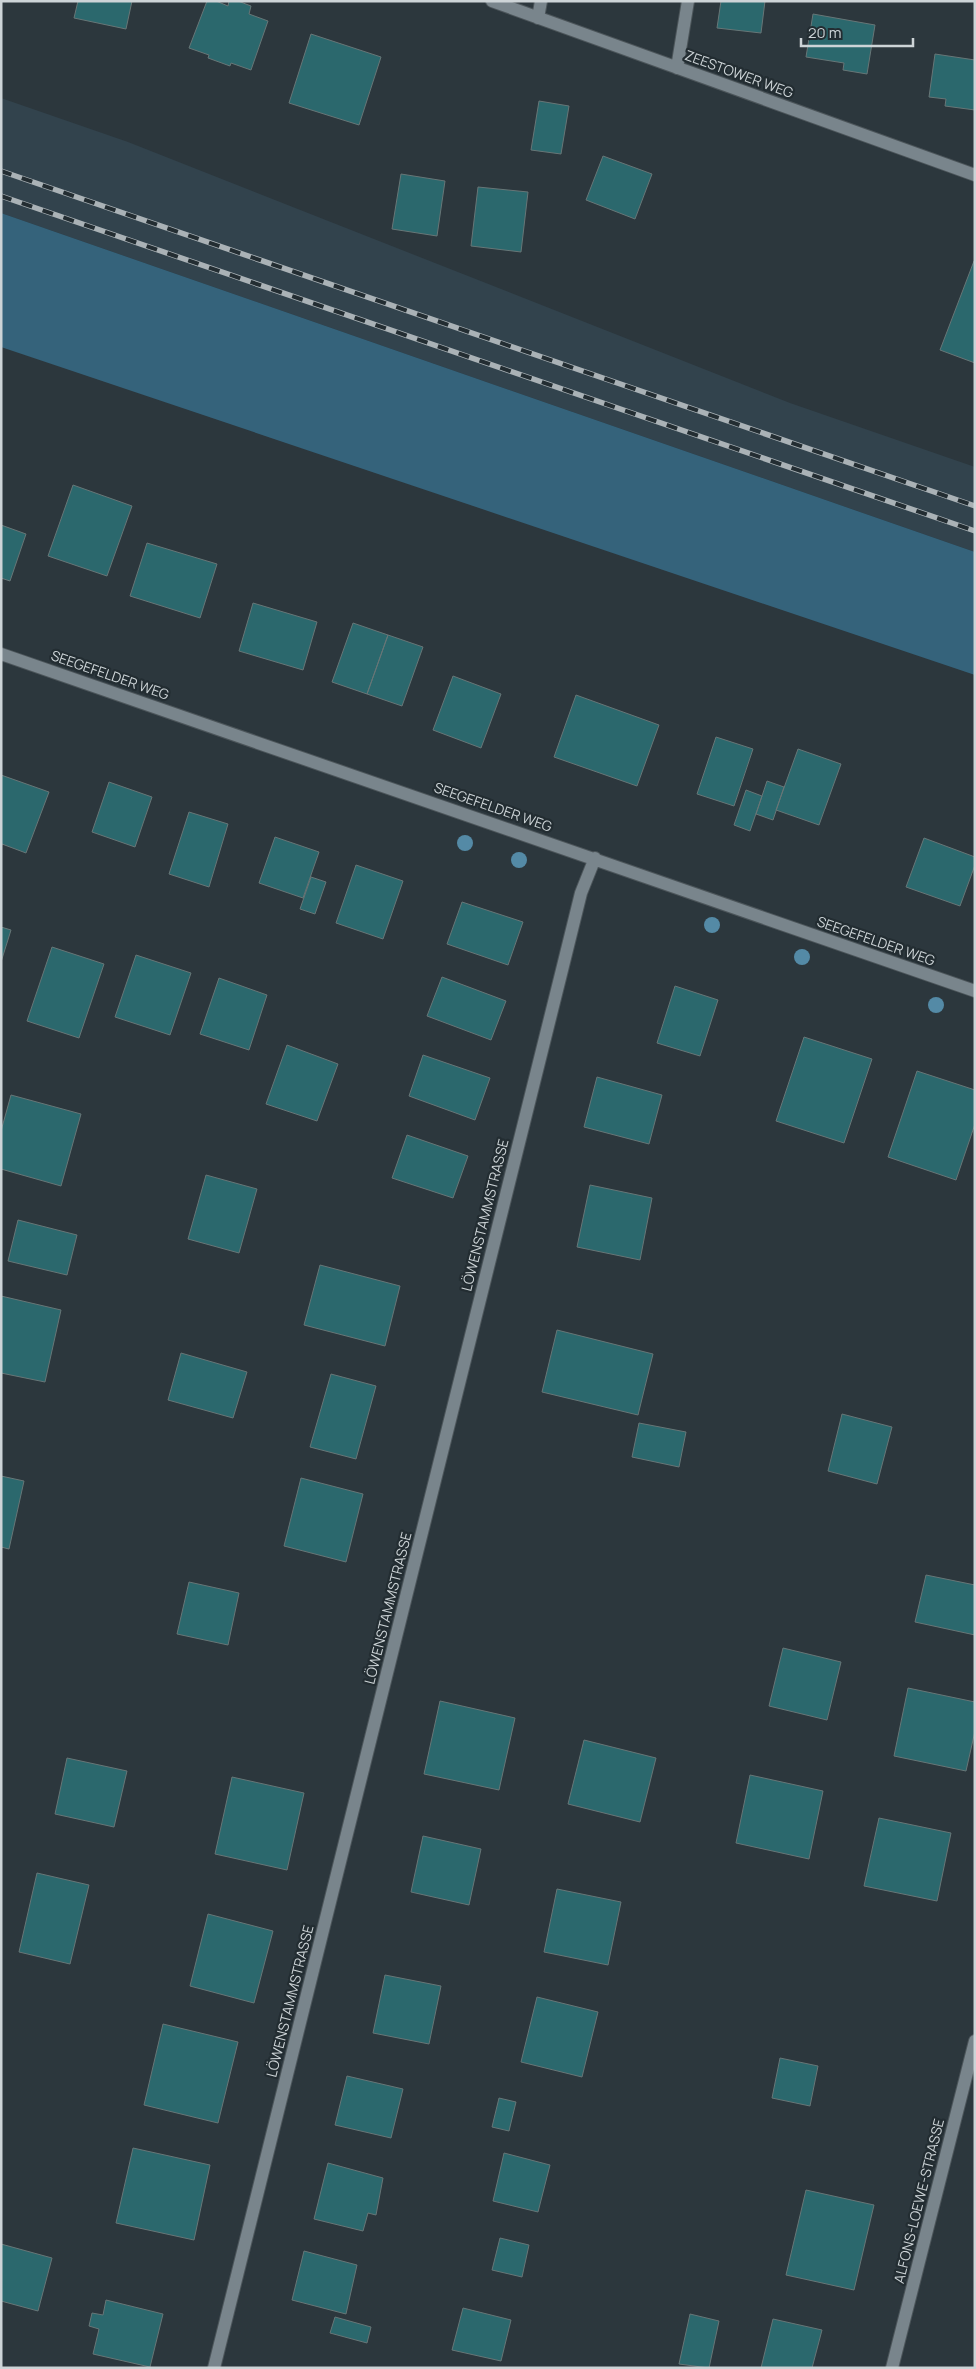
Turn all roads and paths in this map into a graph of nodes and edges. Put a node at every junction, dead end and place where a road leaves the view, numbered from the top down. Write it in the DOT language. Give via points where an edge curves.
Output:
graph roads {
  1 [pos="492,1"];
  2 [pos="541,1"];
  3 [pos="688,1"];
  4 [pos="538,18"];
  5 [pos="677,68"];
  6 [pos="975,174"];
  7 [pos="1,654"];
  8 [pos="595,858"];
  9 [pos="975,991"];
  10 [pos="975,2041"];
  11 [pos="214,2368"];
  12 [pos="892,2368"];
  1 -- 4 [label="street, ZEESTOWER WEG"];
  2 -- 4 [label="street"];
  3 -- 5 [label="street"];
  4 -- 5 [label="street, ZEESTOWER WEG"];
  5 -- 6 [label="street, ZEESTOWER WEG"];
  7 -- 8 [label="street, SEEGEFELDER WEG"];
  8 -- 9 [label="street, SEEGEFELDER WEG"];
  8 -- 11 [label="street, LÖWENSTAMMSTRASSE" via="581,893 560,975"];
  10 -- 12 [label="street, ALFONS-LOEWE-STRASSE"];
}
